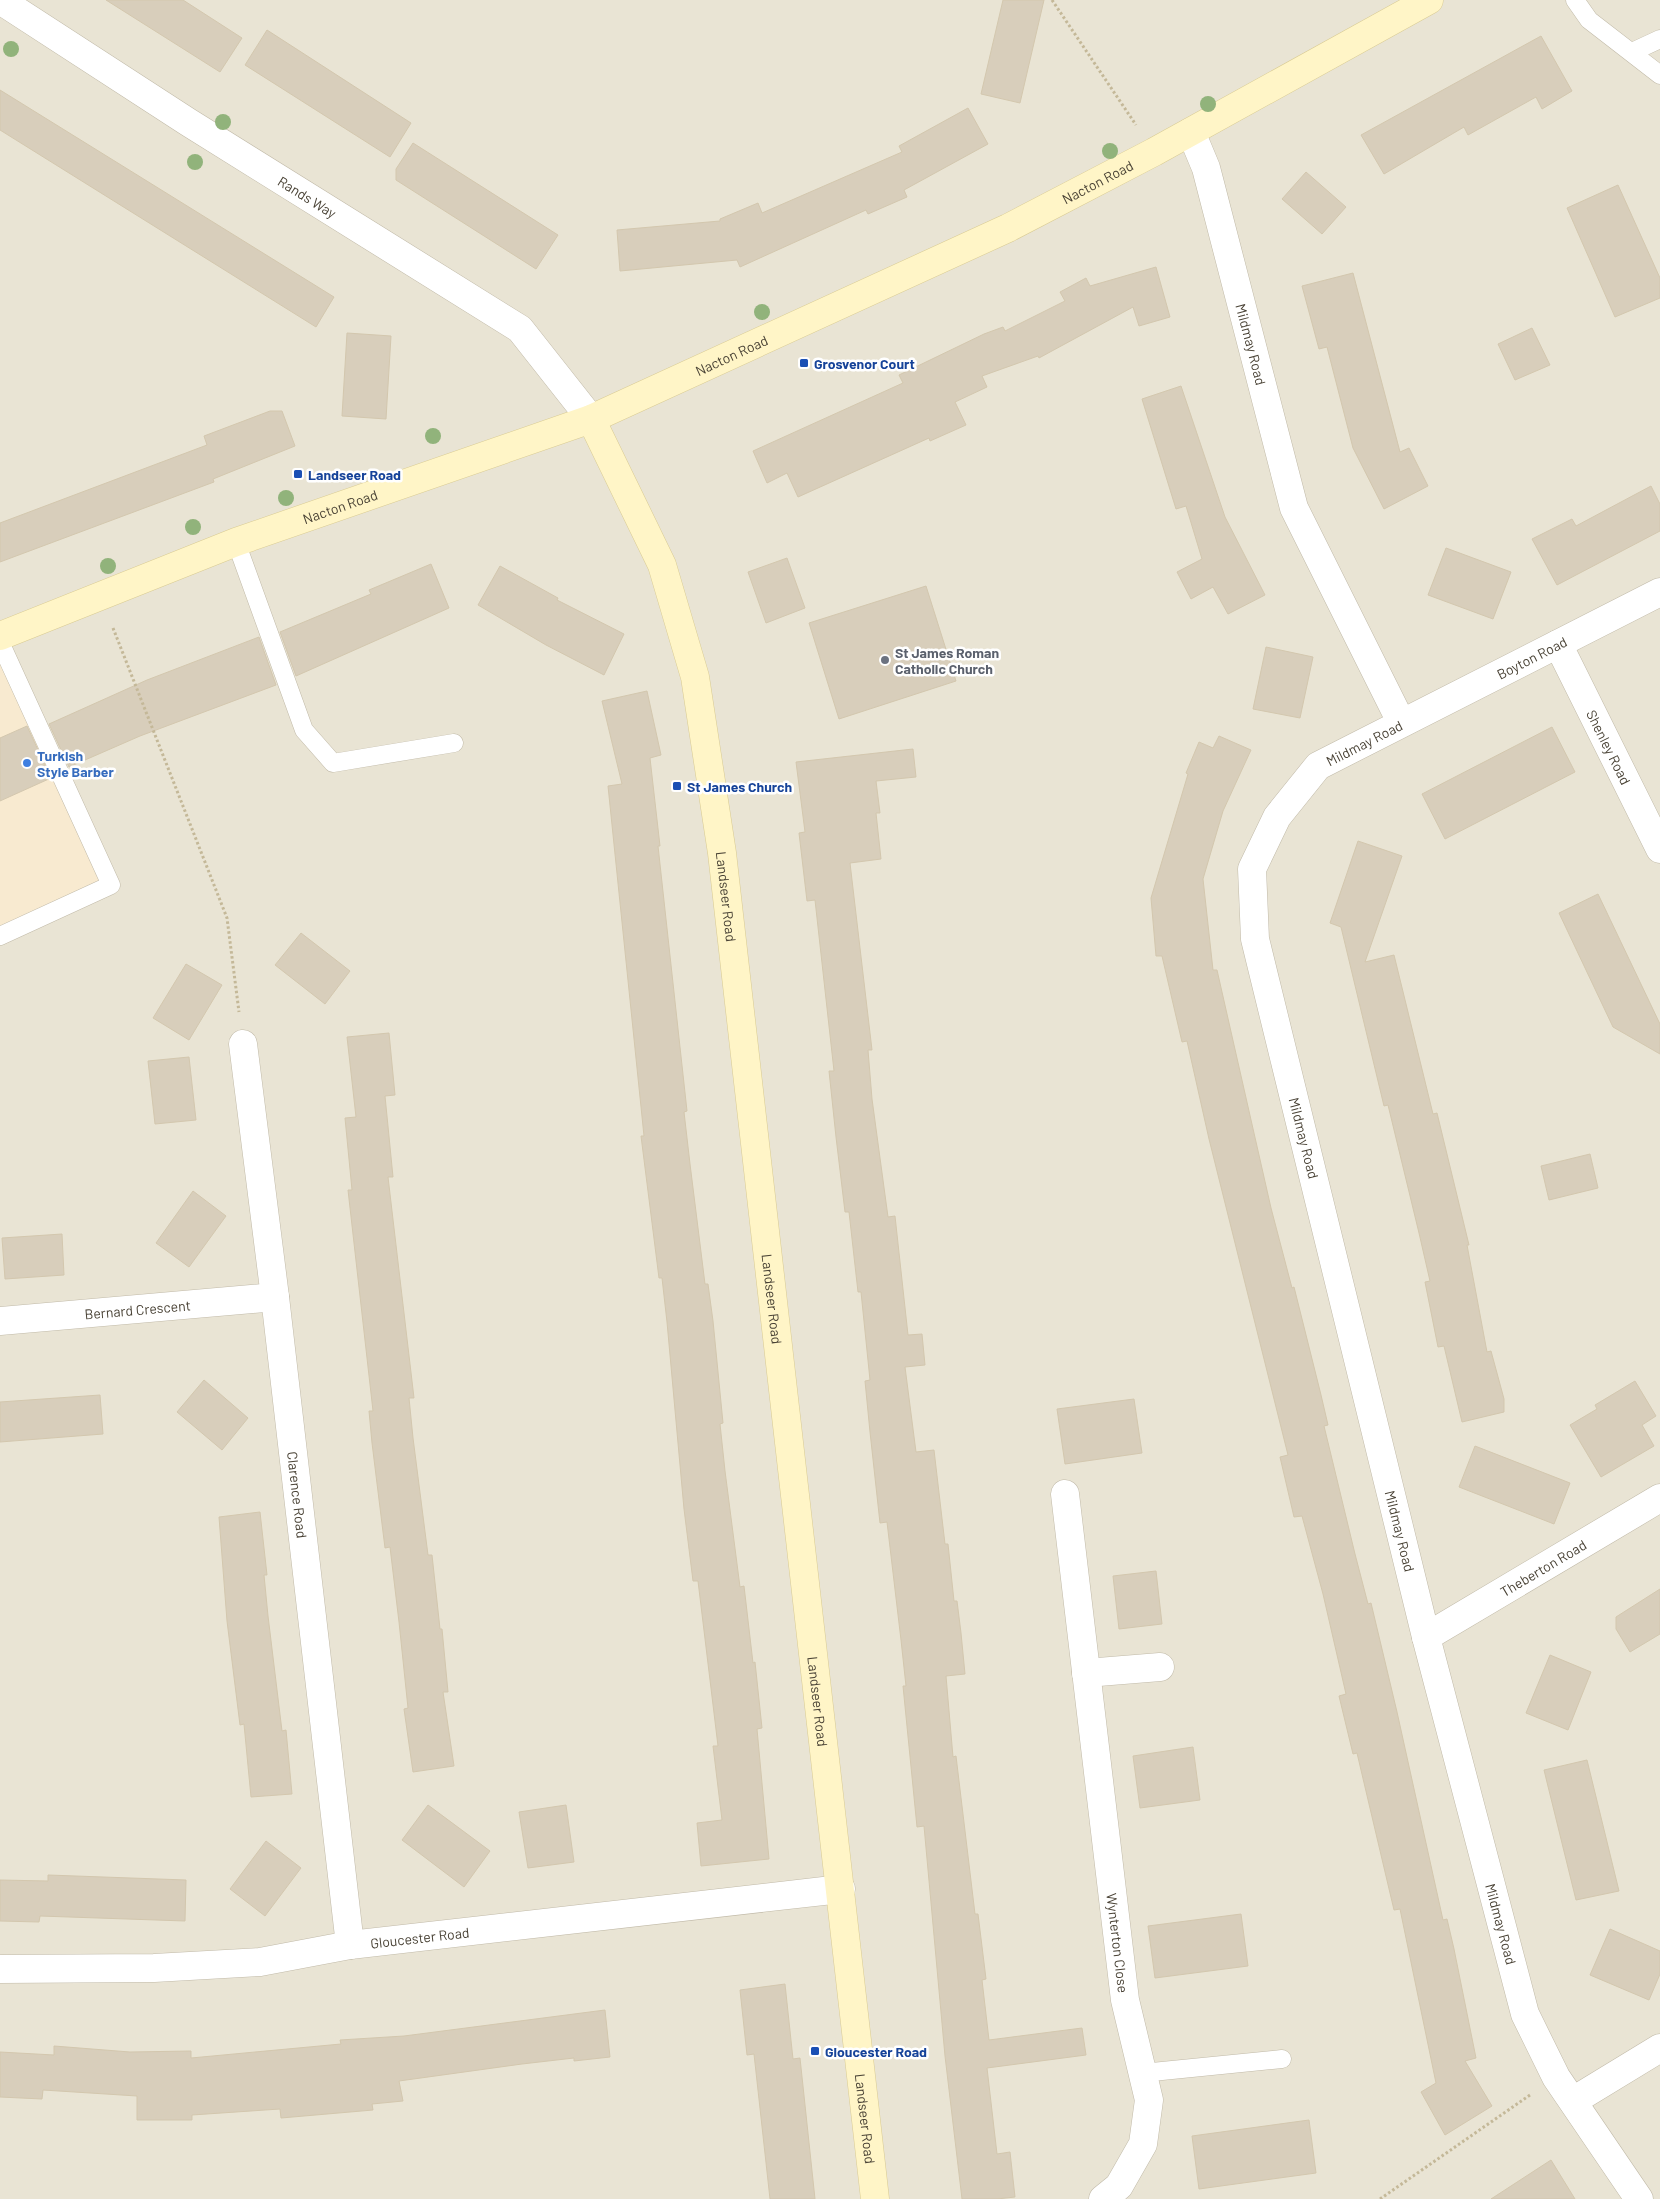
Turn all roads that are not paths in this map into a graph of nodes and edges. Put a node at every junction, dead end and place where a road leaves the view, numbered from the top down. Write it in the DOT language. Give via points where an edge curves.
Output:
graph roads {
  1 [pos="0,0"];
  2 [pos="1429,0"];
  3 [pos="1574,0"];
  4 [pos="1660,39"];
  5 [pos="1632,52"];
  6 [pos="1660,75"];
  7 [pos="1191,132"];
  8 [pos="591,419"];
  9 [pos="236,542"];
  10 [pos="1660,592"];
  11 [pos="0,636"];
  12 [pos="0,642"];
  13 [pos="1558,644"];
  14 [pos="1401,722"];
  15 [pos="454,743"];
  16 [pos="1660,849"];
  17 [pos="0,936"];
  18 [pos="243,1044"];
  19 [pos="275,1297"];
  20 [pos="0,1321"];
  21 [pos="1066,1494"];
  22 [pos="1660,1498"];
  23 [pos="1426,1637"];
  24 [pos="1160,1667"];
  25 [pos="1086,1673"];
  26 [pos="841,1889"];
  27 [pos="350,1945"];
  28 [pos="0,1969"];
  29 [pos="1660,2048"];
  30 [pos="1282,2059"];
  31 [pos="1142,2073"];
  32 [pos="1573,2101"];
  33 [pos="874,2199"];
  34 [pos="1104,2199"];
  35 [pos="1639,2199"];
  1 -- 8 [label="street, Rands Way" via="188,122 520,329"];
  2 -- 7 [label="street, Nacton Road"];
  3 -- 5 [label="lane" via="1589,20"];
  4 -- 5 [label="lane"];
  5 -- 6 [label="lane"];
  7 -- 8 [label="street, Nacton Road" via="1008,228"];
  7 -- 14 [label="street, Mildmay Road" via="1206,168 1294,508"];
  8 -- 9 [label="street, Nacton Road"];
  8 -- 26 [label="street, Landseer Road" via="662,565 695,677 722,852"];
  9 -- 11 [label="street, Nacton Road"];
  9 -- 15 [label="lane" via="304,730 333,764"];
  10 -- 13 [label="street, Boyton Road"];
  12 -- 17 [label="lane" via="111,885"];
  13 -- 14 [label="street, Boyton Road"];
  13 -- 16 [label="street, Shenley Road"];
  14 -- 23 [label="street, Mildmay Road" via="1318,766 1277,817 1252,869 1255,939"];
  18 -- 19 [label="street, Clarence Road"];
  19 -- 20 [label="street, Bernard Crescent"];
  19 -- 27 [label="street, Clarence Road"];
  21 -- 25 [label="street, Wynterton Close"];
  22 -- 23 [label="street, Theberton Road"];
  23 -- 32 [label="street, Mildmay Road" via="1525,2014 1556,2077"];
  24 -- 25 [label="street"];
  25 -- 31 [label="street, Wynterton Close" via="1125,2000"];
  26 -- 27 [label="street, Gloucester Road"];
  26 -- 33 [label="street, Landseer Road"];
  27 -- 28 [label="street, Gloucester Road" via="260,1962 154,1968"];
  29 -- 32 [label="street"];
  30 -- 31 [label="lane"];
  31 -- 34 [label="street, Wynterton Close" via="1149,2100 1143,2144 1120,2186"];
  32 -- 35 [label="street, Mildmay Road"];
}
